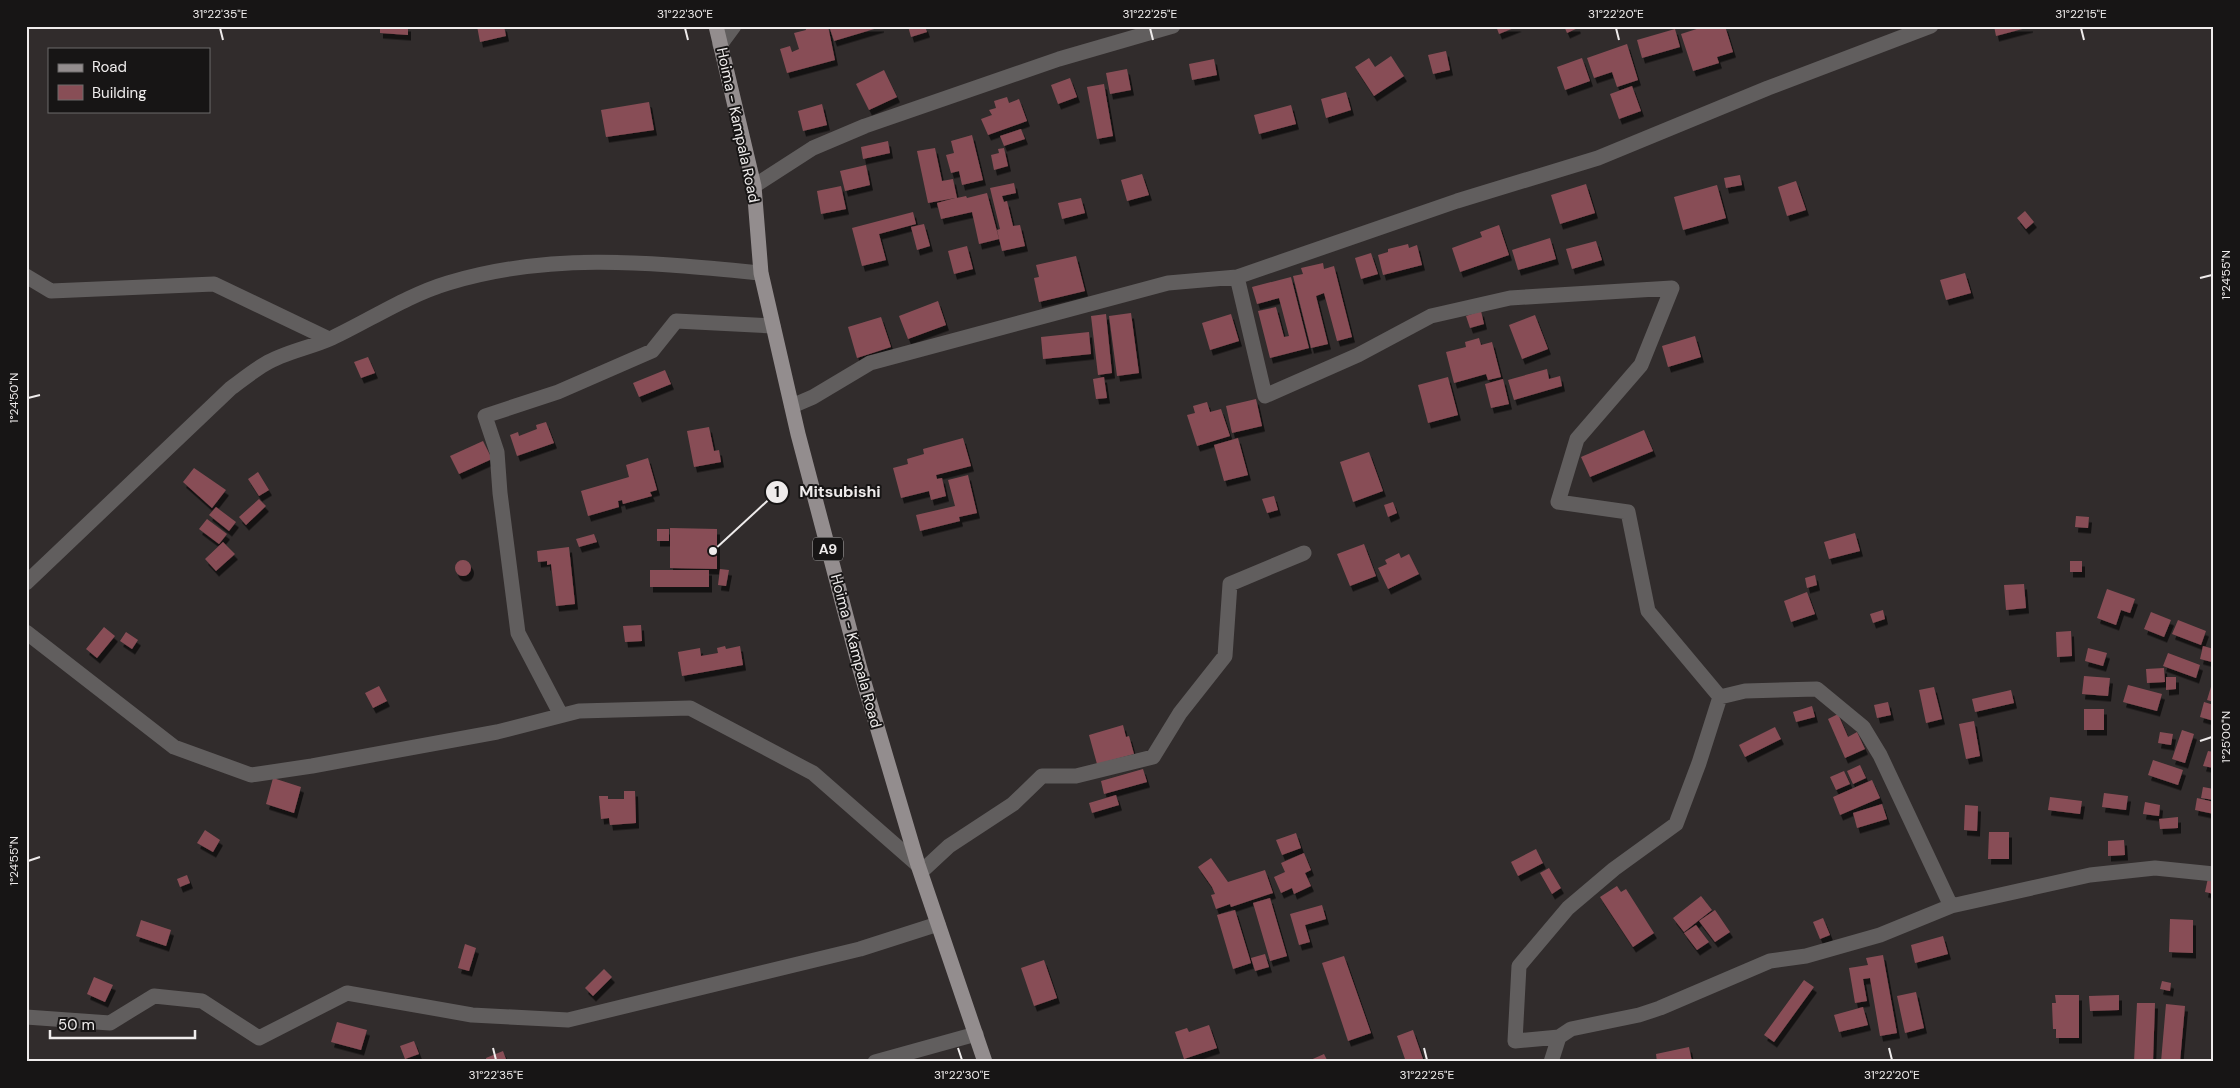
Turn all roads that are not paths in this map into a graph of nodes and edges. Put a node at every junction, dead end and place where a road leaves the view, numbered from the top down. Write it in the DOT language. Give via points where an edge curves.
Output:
graph roads {
  1 [pos="716,26"];
  2 [pos="734,26"];
  3 [pos="1172,26"];
  4 [pos="1931,26"];
  5 [pos="720,46"];
  6 [pos="754,186"];
  7 [pos="761,273"];
  8 [pos="26,276"];
  9 [pos="1237,277"];
  10 [pos="773,326"];
  11 [pos="329,339"];
  12 [pos="792,406"];
  13 [pos="1304,553"];
  14 [pos="26,583"];
  15 [pos="26,632"];
  16 [pos="1720,697"];
  17 [pos="561,715"];
  18 [pos="919,868"];
  19 [pos="2214,874"];
  20 [pos="1951,906"];
  21 [pos="938,924"];
  22 [pos="26,1016"];
  23 [pos="976,1034"];
  24 [pos="1559,1037"];
  25 [pos="875,1062"];
  26 [pos="985,1062"];
  27 [pos="1551,1062"];
  1 -- 5 [label="main road, Hoima - Kampala Road / A9"];
  2 -- 5 [label="street"];
  3 -- 6 [label="street" via="1059,59 865,126 813,148"];
  4 -- 9 [label="street" via="1768,88 1618,151 1457,201"];
  5 -- 6 [label="main road, Hoima - Kampala Road / A9"];
  6 -- 7 [label="main road, Hoima - Kampala Road / A9"];
  7 -- 10 [label="main road, Hoima - Kampala Road / A9"];
  7 -- 11 [label="street" via="654,263 571,261 497,271 416,295"];
  8 -- 11 [label="street" via="51,291 214,284"];
  9 -- 12 [label="street" via="1168,283 870,363"];
  9 -- 16 [label="street" via="1265,396 1358,355 1431,316 1510,298 1672,288 1640,366 1577,439 1558,502 1628,512 1648,611"];
  10 -- 12 [label="main road, Hoima - Kampala Road / A9"];
  10 -- 17 [label="street" via="676,321 652,351 558,392 485,416 498,452 518,633"];
  11 -- 14 [label="street" via="266,364 230,388"];
  12 -- 18 [label="main road, Hoima - Kampala Road / A9" via="860,669"];
  13 -- 18 [label="street" via="1230,584 1225,656 1180,714 1153,757 1076,776 1042,776 1013,804"];
  15 -- 17 [label="street" via="174,747 250,774 312,766 497,732"];
  16 -- 20 [label="street" via="1745,691 1817,689 1863,727 1880,755"];
  16 -- 24 [label="street" via="1676,824 1614,869 1568,908 1519,966 1516,1042"];
  17 -- 18 [label="street" via="578,711 690,708 813,773"];
  18 -- 21 [label="main road, Hoima - Kampala Road / A9"];
  19 -- 20 [label="street" via="2155,868 2090,875"];
  20 -- 24 [label="street" via="1880,935 1806,956 1770,961 1660,1008 1571,1029"];
  21 -- 22 [label="street" via="860,948 568,1020 472,1015 347,993 259,1038 202,1001 154,996 110,1023"];
  21 -- 23 [label="main road, Hoima - Kampala Road / A9"];
  23 -- 25 [label="street"];
  23 -- 26 [label="main road, Hoima - Kampala Road / A9"];
  24 -- 27 [label="street"];
}
